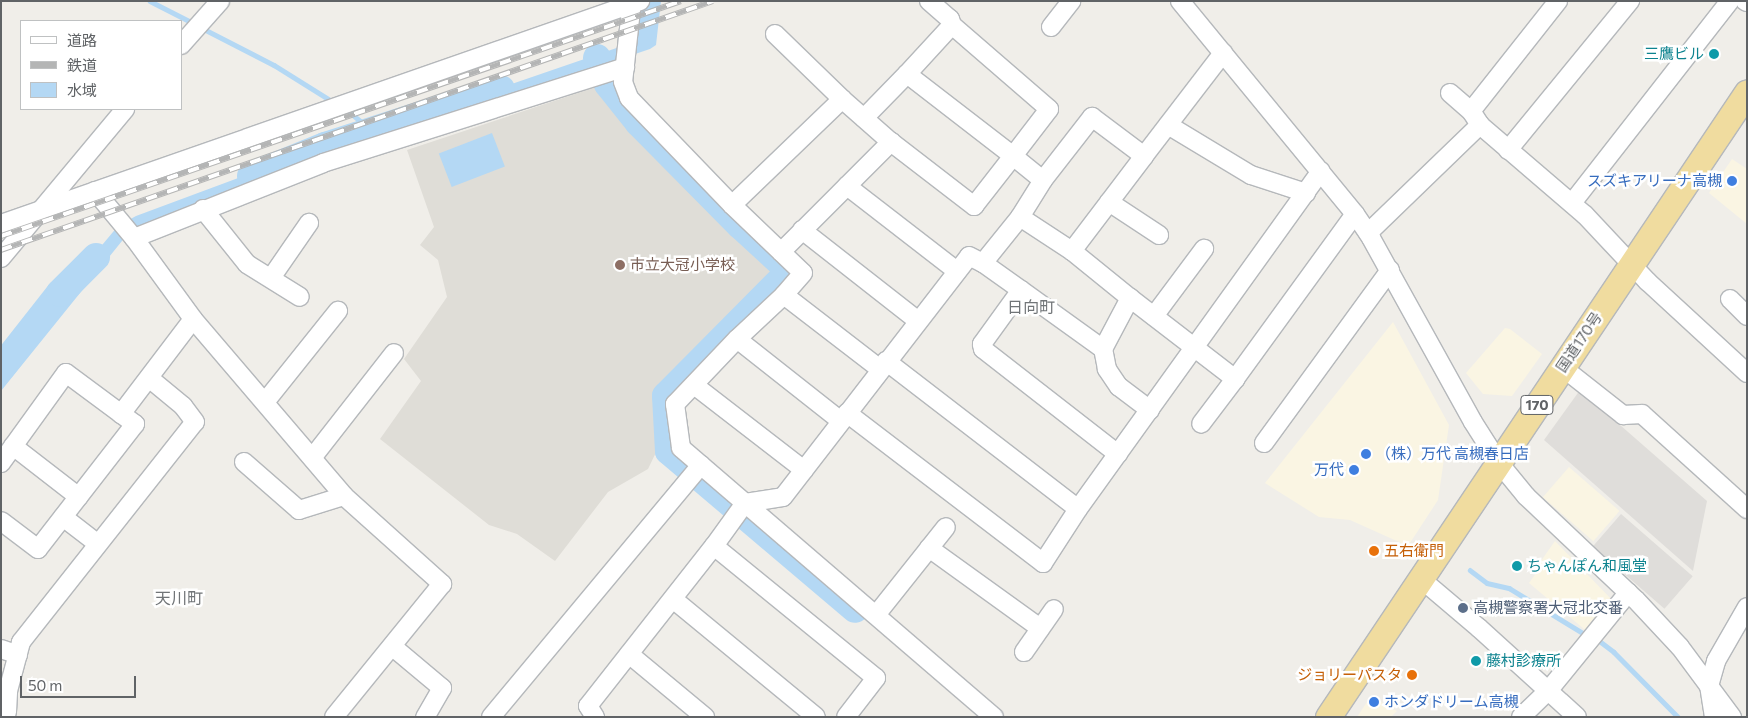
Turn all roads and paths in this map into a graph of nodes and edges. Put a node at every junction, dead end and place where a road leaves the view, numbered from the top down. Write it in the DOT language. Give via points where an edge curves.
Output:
graph roads {
  1 [pos="220,1"];
  2 [pos="929,1"];
  3 [pos="1071,1"];
  4 [pos="1180,1"];
  5 [pos="1630,1"];
  6 [pos="1730,1"];
  7 [pos="636,2"];
  8 [pos="1554,3"];
  9 [pos="952,25"];
  10 [pos="1051,27"];
  11 [pos="775,34"];
  12 [pos="182,44"];
  13 [pos="1223,53"];
  14 [pos="626,55"];
  15 [pos="907,74"];
  16 [pos="1747,92"];
  17 [pos="1450,93"];
  18 [pos="842,99"];
  19 [pos="124,110"];
  20 [pos="864,118"];
  21 [pos="1475,118"];
  22 [pos="1168,125"];
  23 [pos="891,142"];
  24 [pos="1508,150"];
  25 [pos="1013,156"];
  26 [pos="1144,156"];
  27 [pos="1321,171"];
  28 [pos="1043,180"];
  29 [pos="847,186"];
  30 [pos="95,191"];
  31 [pos="1306,193"];
  32 [pos="1109,202"];
  33 [pos="1572,203"];
  34 [pos="732,205"];
  35 [pos="203,209"];
  36 [pos="38,210"];
  37 [pos="1355,214"];
  38 [pos="1020,217"];
  39 [pos="309,223"];
  40 [pos="1,224"];
  41 [pos="802,230"];
  42 [pos="1368,233"];
  43 [pos="1159,235"];
  44 [pos="134,238"];
  45 [pos="1204,250"];
  46 [pos="781,252"];
  47 [pos="1072,252"];
  48 [pos="1,258"];
  49 [pos="983,263"];
  50 [pos="1632,264"];
  51 [pos="1390,270"];
  52 [pos="957,271"];
  53 [pos="271,278"];
  54 [pos="1021,290"];
  55 [pos="784,295"];
  56 [pos="300,297"];
  57 [pos="1130,298"];
  58 [pos="1730,299"];
  59 [pos="338,311"];
  60 [pos="1154,316"];
  61 [pos="1747,316"];
  62 [pos="193,319"];
  63 [pos="918,321"];
  64 [pos="737,339"];
  65 [pos="1195,347"];
  66 [pos="1103,349"];
  67 [pos="394,353"];
  68 [pos="883,365"];
  69 [pos="1562,367"];
  70 [pos="1747,373"];
  71 [pos="149,378"];
  72 [pos="1235,379"];
  73 [pos="694,385"];
  74 [pos="265,402"];
  75 [pos="1150,410"];
  76 [pos="121,414"];
  77 [pos="844,417"];
  78 [pos="1201,424"];
  79 [pos="1264,443"];
  80 [pos="13,446"];
  81 [pos="1118,454"];
  82 [pos="312,458"];
  83 [pos="244,462"];
  84 [pos="1,463"];
  85 [pos="1499,463"];
  86 [pos="697,470"];
  87 [pos="804,470"];
  88 [pos="344,496"];
  89 [pos="79,497"];
  90 [pos="741,508"];
  91 [pos="1078,509"];
  92 [pos="1747,509"];
  93 [pos="63,517"];
  94 [pos="1,521"];
  95 [pos="946,527"];
  96 [pos="98,544"];
  97 [pos="714,546"];
  98 [pos="929,548"];
  99 [pos="1421,579"];
  100 [pos="1628,593"];
  101 [pos="673,599"];
  102 [pos="1747,608"];
  103 [pos="1054,609"];
  104 [pos="876,615"];
  105 [pos="1040,628"];
  106 [pos="393,647"];
  107 [pos="1,649"];
  108 [pos="1024,652"];
  109 [pos="629,654"];
  110 [pos="18,655"];
  111 [pos="1709,686"];
  112 [pos="1548,691"];
  113 [pos="9,713"];
  114 [pos="499,714"];
  115 [pos="334,717"];
  116 [pos="425,717"];
  117 [pos="596,717"];
  118 [pos="705,717"];
  119 [pos="816,717"];
  120 [pos="846,717"];
  121 [pos="994,717"];
  122 [pos="1328,717"];
  123 [pos="1521,717"];
  124 [pos="1576,717"];
  125 [pos="1714,717"];
  126 [pos="1732,717"];
  1 -- 12 [label="street"];
  2 -- 9 [label="street" via="950,19"];
  3 -- 10 [label="street"];
  4 -- 13 [label="street"];
  5 -- 24 [label="street"];
  6 -- 33 [label="street"];
  7 -- 14 [label="street"];
  7 -- 30 [label="street"];
  8 -- 21 [label="street"];
  9 -- 15 [label="street"];
  9 -- 25 [label="street" via="1049,109"];
  11 -- 18 [label="street"];
  13 -- 22 [label="street"];
  13 -- 27 [label="street"];
  14 -- 34 [label="street" via="623,82 629,98"];
  14 -- 35 [label="street" via="604,74 323,163"];
  15 -- 20 [label="street"];
  15 -- 25 [label="street"];
  16 -- 50 [label="highway, 国道170号 / 170"];
  17 -- 21 [label="street"];
  18 -- 20 [label="street"];
  18 -- 34 [label="street"];
  19 -- 36 [label="street"];
  20 -- 23 [label="street"];
  21 -- 24 [label="street"];
  21 -- 42 [label="street"];
  22 -- 26 [label="street"];
  22 -- 31 [label="street" via="1251,175"];
  23 -- 25 [label="street" via="974,206"];
  23 -- 29 [label="street"];
  24 -- 33 [label="street"];
  25 -- 28 [label="street"];
  26 -- 28 [label="street" via="1092,117"];
  26 -- 32 [label="street"];
  27 -- 31 [label="street"];
  27 -- 37 [label="street"];
  28 -- 38 [label="street"];
  29 -- 41 [label="street"];
  29 -- 52 [label="street"];
  30 -- 36 [label="street"];
  30 -- 44 [label="street"];
  31 -- 65 [label="street"];
  32 -- 43 [label="street"];
  32 -- 47 [label="street"];
  33 -- 50 [label="street"];
  34 -- 46 [label="street"];
  35 -- 44 [label="street"];
  35 -- 53 [label="street" via="247,264"];
  36 -- 40 [label="street"];
  36 -- 48 [label="street"];
  37 -- 42 [label="street"];
  37 -- 72 [label="street"];
  38 -- 47 [label="street"];
  38 -- 49 [label="street"];
  39 -- 53 [label="street"];
  41 -- 46 [label="street"];
  41 -- 63 [label="street"];
  42 -- 51 [label="street"];
  44 -- 62 [label="street"];
  45 -- 60 [label="street"];
  46 -- 55 [label="street" via="803,273"];
  47 -- 57 [label="street"];
  49 -- 52 [label="street" via="969,256"];
  49 -- 54 [label="street"];
  50 -- 69 [label="highway, 国道170号 / 170"];
  50 -- 70 [label="street"];
  51 -- 79 [label="street"];
  51 -- 85 [label="street"];
  52 -- 63 [label="street"];
  53 -- 56 [label="street"];
  54 -- 66 [label="street"];
  54 -- 81 [label="street" via="982,344 984,350"];
  55 -- 64 [label="street"];
  55 -- 68 [label="street"];
  57 -- 60 [label="street"];
  57 -- 66 [label="street"];
  58 -- 61 [label="street"];
  59 -- 74 [label="street"];
  60 -- 65 [label="street"];
  62 -- 71 [label="street"];
  62 -- 74 [label="street"];
  63 -- 68 [label="street"];
  64 -- 73 [label="street"];
  64 -- 77 [label="street"];
  65 -- 72 [label="street"];
  65 -- 75 [label="street"];
  66 -- 75 [label="street" via="1107,369 1119,387"];
  67 -- 82 [label="street"];
  68 -- 77 [label="street"];
  68 -- 91 [label="street"];
  69 -- 85 [label="highway, 国道170号 / 170"];
  69 -- 92 [label="street" via="1623,415 1642,414"];
  71 -- 76 [label="street"];
  71 -- 96 [label="street" via="183,406 195,422"];
  72 -- 78 [label="street"];
  73 -- 86 [label="street" via="675,404 681,448"];
  73 -- 87 [label="street"];
  74 -- 82 [label="street"];
  75 -- 81 [label="street"];
  76 -- 80 [label="street" via="66,373"];
  76 -- 89 [label="street" via="136,424"];
  77 -- 87 [label="street"];
  77 -- 91 [label="street" via="1043,563"];
  80 -- 84 [label="street"];
  80 -- 89 [label="street"];
  81 -- 91 [label="street"];
  82 -- 88 [label="street"];
  83 -- 88 [label="street" via="299,510"];
  85 -- 99 [label="highway, 国道170号 / 170"];
  85 -- 100 [label="street" via="1526,496"];
  86 -- 90 [label="street"];
  86 -- 114 [label="street"];
  87 -- 90 [label="street" via="783,497"];
  88 -- 106 [label="street" via="442,584"];
  89 -- 93 [label="street"];
  90 -- 97 [label="street"];
  90 -- 104 [label="street"];
  93 -- 94 [label="street" via="38,549"];
  93 -- 96 [label="street"];
  95 -- 98 [label="street"];
  96 -- 110 [label="street" via="21,642"];
  97 -- 101 [label="street"];
  97 -- 120 [label="street" via="876,678"];
  98 -- 104 [label="street"];
  98 -- 105 [label="street"];
  99 -- 112 [label="street"];
  99 -- 122 [label="highway, 国道170号 / 170"];
  100 -- 111 [label="street" via="1680,648"];
  100 -- 112 [label="street"];
  101 -- 109 [label="street"];
  101 -- 119 [label="street"];
  102 -- 111 [label="street" via="1716,661"];
  103 -- 105 [label="street"];
  104 -- 121 [label="street"];
  105 -- 108 [label="street"];
  106 -- 115 [label="street"];
  106 -- 116 [label="street" via="442,688"];
  107 -- 110 [label="street"];
  109 -- 117 [label="street" via="588,706"];
  109 -- 118 [label="street"];
  110 -- 113 [label="street" via="8,691"];
  111 -- 125 [label="street"];
  111 -- 126 [label="street"];
  112 -- 123 [label="street"];
  112 -- 124 [label="street"];
}
